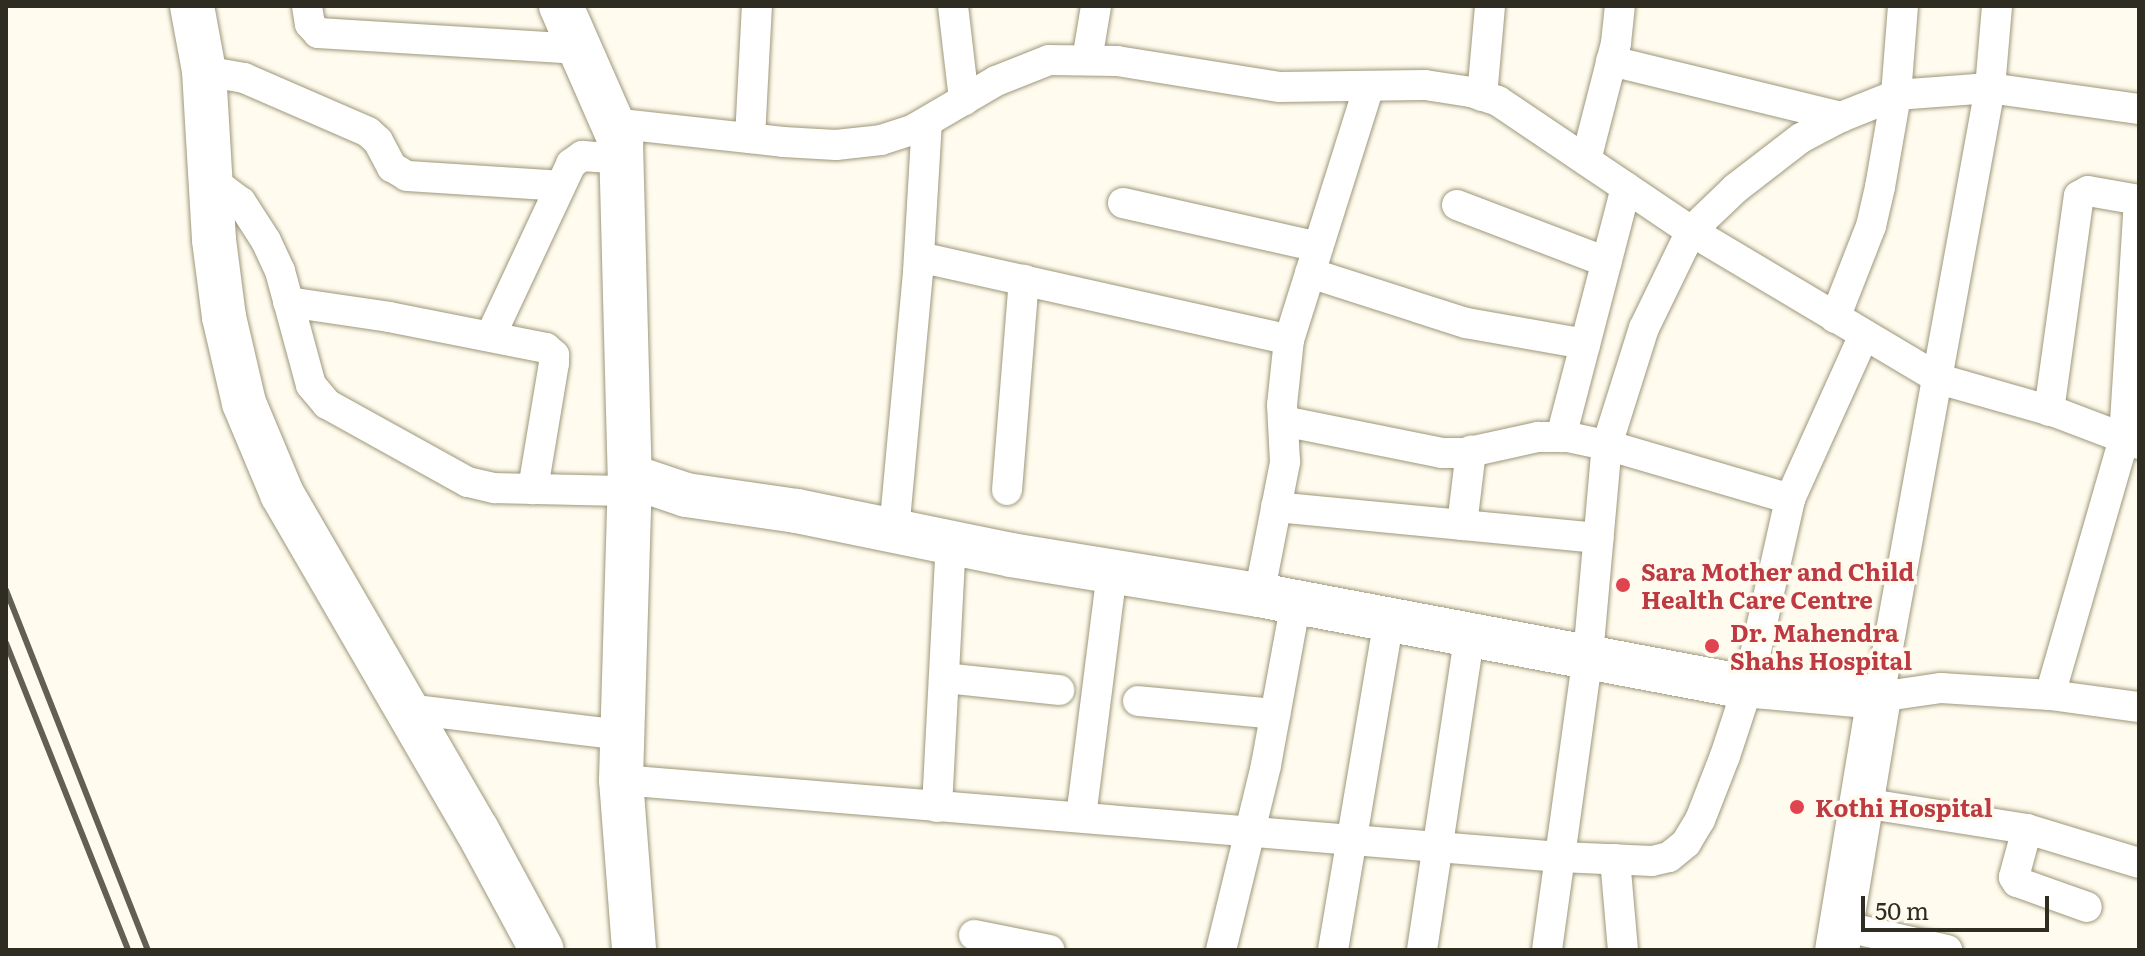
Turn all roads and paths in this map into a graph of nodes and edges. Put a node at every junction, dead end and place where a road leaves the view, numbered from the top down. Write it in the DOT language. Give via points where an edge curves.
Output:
graph roads {
  1 [pos="192,6"];
  2 [pos="307,6"];
  3 [pos="561,6"];
  4 [pos="757,6"];
  5 [pos="953,6"];
  6 [pos="1096,6"];
  7 [pos="1490,6"];
  8 [pos="1620,6"];
  9 [pos="1903,6"];
  10 [pos="1997,6"];
  11 [pos="580,49"];
  12 [pos="1087,60"];
  13 [pos="1611,61"];
  14 [pos="204,71"];
  15 [pos="1369,86"];
  16 [pos="1990,88"];
  17 [pos="1896,95"];
  18 [pos="1482,96"];
  19 [pos="964,100"];
  20 [pos="2139,109"];
  21 [pos="1841,117"];
  22 [pos="927,122"];
  23 [pos="750,138"];
  24 [pos="617,141"];
  25 [pos="1586,160"];
  26 [pos="210,179"];
  27 [pos="560,186"];
  28 [pos="1626,187"];
  29 [pos="2139,200"];
  30 [pos="1123,203"];
  31 [pos="1457,205"];
  32 [pos="1691,231"];
  33 [pos="919,257"];
  34 [pos="1314,260"];
  35 [pos="1606,262"];
  36 [pos="2137,263"];
  37 [pos="1024,280"];
  38 [pos="288,302"];
  39 [pos="1835,318"];
  40 [pos="491,335"];
  41 [pos="1864,335"];
  42 [pos="1289,340"];
  43 [pos="1585,344"];
  44 [pos="1939,379"];
  45 [pos="2049,411"];
  46 [pos="1283,421"];
  47 [pos="1561,437"];
  48 [pos="2131,441"];
  49 [pos="1607,445"];
  50 [pos="1471,451"];
  51 [pos="630,484"];
  52 [pos="533,489"];
  53 [pos="1007,490"];
  54 [pos="1790,499"];
  55 [pos="1276,507"];
  56 [pos="1462,525"];
  57 [pos="894,531"];
  58 [pos="1599,538"];
  59 [pos="951,543"];
  60 [pos="1112,571"];
  61 [pos="1277,598"];
  62 [pos="1389,618"];
  63 [pos="1470,634"];
  64 [pos="1588,656"];
  65 [pos="944,678"];
  66 [pos="1748,686"];
  67 [pos="1059,690"];
  68 [pos="2050,695"];
  69 [pos="1879,697"];
  70 [pos="1138,701"];
  71 [pos="2139,707"];
  72 [pos="407,709"];
  73 [pos="1275,714"];
  74 [pos="622,735"];
  75 [pos="621,780"];
  76 [pos="1863,803"];
  77 [pos="937,807"];
  78 [pos="1081,817"];
  79 [pos="2027,829"];
  80 [pos="1251,830"];
  81 [pos="1353,839"];
  82 [pos="1439,846"];
  83 [pos="1560,857"];
  84 [pos="1615,859"];
  85 [pos="2139,863"];
  86 [pos="2087,907"];
  87 [pos="974,935"];
  88 [pos="1840,938"];
  89 [pos="542,950"];
  90 [pos="634,950"];
  91 [pos="1050,950"];
  92 [pos="1221,950"];
  93 [pos="1333,950"];
  94 [pos="1422,950"];
  95 [pos="1547,950"];
  96 [pos="1623,950"];
  97 [pos="1947,950"];
  1 -- 14 [label="street"];
  2 -- 11 [label="street" via="310,24 318,33"];
  3 -- 11 [label="street"];
  4 -- 23 [label="street"];
  5 -- 19 [label="street"];
  6 -- 12 [label="street"];
  7 -- 18 [label="street"];
  8 -- 13 [label="street"];
  9 -- 17 [label="street"];
  10 -- 16 [label="street"];
  11 -- 24 [label="street"];
  12 -- 15 [label="street" via="1280,87"];
  12 -- 19 [label="street" via="1027,66"];
  13 -- 21 [label="street"];
  13 -- 25 [label="street"];
  14 -- 26 [label="street"];
  14 -- 27 [label="street" via="244,78 368,132 398,173"];
  15 -- 18 [label="street" via="1425,85"];
  15 -- 34 [label="street"];
  16 -- 17 [label="street"];
  16 -- 20 [label="street"];
  16 -- 44 [label="street"];
  17 -- 21 [label="street"];
  17 -- 39 [label="street" via="1871,226"];
  18 -- 25 [label="street" via="1498,101"];
  19 -- 22 [label="street"];
  21 -- 32 [label="street" via="1774,157"];
  22 -- 23 [label="street" via="881,140 836,145"];
  22 -- 33 [label="street"];
  23 -- 24 [label="street"];
  24 -- 27 [label="street" via="576,159"];
  24 -- 51 [label="street"];
  25 -- 28 [label="street"];
  26 -- 38 [label="street" via="241,202 280,271"];
  26 -- 72 [label="street" via="224,317 244,403 282,494"];
  27 -- 40 [label="street"];
  28 -- 32 [label="street"];
  28 -- 35 [label="street"];
  29 -- 36 [label="street"];
  29 -- 45 [label="street" via="2088,191 2079,196"];
  30 -- 34 [label="street"];
  31 -- 35 [label="street"];
  32 -- 39 [label="street"];
  32 -- 49 [label="street" via="1635,349"];
  33 -- 37 [label="street"];
  33 -- 57 [label="street"];
  34 -- 42 [label="street"];
  34 -- 43 [label="street" via="1466,323"];
  35 -- 43 [label="street"];
  36 -- 48 [label="street"];
  37 -- 42 [label="street"];
  37 -- 53 [label="street"];
  38 -- 40 [label="street"];
  38 -- 52 [label="street" via="311,385 327,404 468,482"];
  39 -- 41 [label="street"];
  40 -- 52 [label="street" via="537,343 554,355"];
  41 -- 44 [label="street"];
  41 -- 54 [label="street"];
  42 -- 46 [label="street"];
  43 -- 47 [label="street"];
  44 -- 45 [label="street"];
  44 -- 69 [label="street"];
  45 -- 48 [label="street"];
  46 -- 50 [label="street" via="1413,449"];
  46 -- 55 [label="street" via="1285,462"];
  47 -- 49 [label="street"];
  47 -- 50 [label="street"];
  48 -- 68 [label="street"];
  49 -- 54 [label="street"];
  49 -- 58 [label="street"];
  50 -- 56 [label="street"];
  51 -- 52 [label="street"];
  51 -- 57 [label="street"];
  51 -- 74 [label="street"];
  54 -- 66 [label="street"];
  55 -- 56 [label="street"];
  55 -- 61 [label="street"];
  56 -- 58 [label="street"];
  57 -- 59 [label="street"];
  58 -- 64 [label="street"];
  59 -- 60 [label="street"];
  59 -- 65 [label="street"];
  60 -- 61 [label="street"];
  60 -- 78 [label="street"];
  61 -- 62 [label="street"];
  61 -- 73 [label="street"];
  62 -- 63 [label="street"];
  62 -- 81 [label="street"];
  63 -- 64 [label="street"];
  63 -- 82 [label="street"];
  64 -- 66 [label="street"];
  64 -- 83 [label="street"];
  65 -- 67 [label="street"];
  65 -- 77 [label="street"];
  66 -- 69 [label="street"];
  66 -- 84 [label="street" via="1710,795 1686,843 1669,857 1652,861"];
  68 -- 69 [label="street" via="1941,688"];
  68 -- 71 [label="street"];
  69 -- 76 [label="street"];
  70 -- 73 [label="street"];
  72 -- 74 [label="street"];
  72 -- 89 [label="street"];
  73 -- 80 [label="street"];
  74 -- 75 [label="street"];
  75 -- 77 [label="street"];
  75 -- 90 [label="street"];
  76 -- 79 [label="street"];
  76 -- 88 [label="street"];
  77 -- 78 [label="street"];
  78 -- 80 [label="street"];
  79 -- 85 [label="street"];
  79 -- 86 [label="street" via="2017,882"];
  80 -- 81 [label="street"];
  80 -- 92 [label="street"];
  81 -- 82 [label="street"];
  81 -- 93 [label="street"];
  82 -- 83 [label="street"];
  82 -- 94 [label="street"];
  83 -- 84 [label="street"];
  83 -- 95 [label="street"];
  84 -- 96 [label="street"];
  87 -- 91 [label="street"];
  88 -- 97 [label="street"];
}
